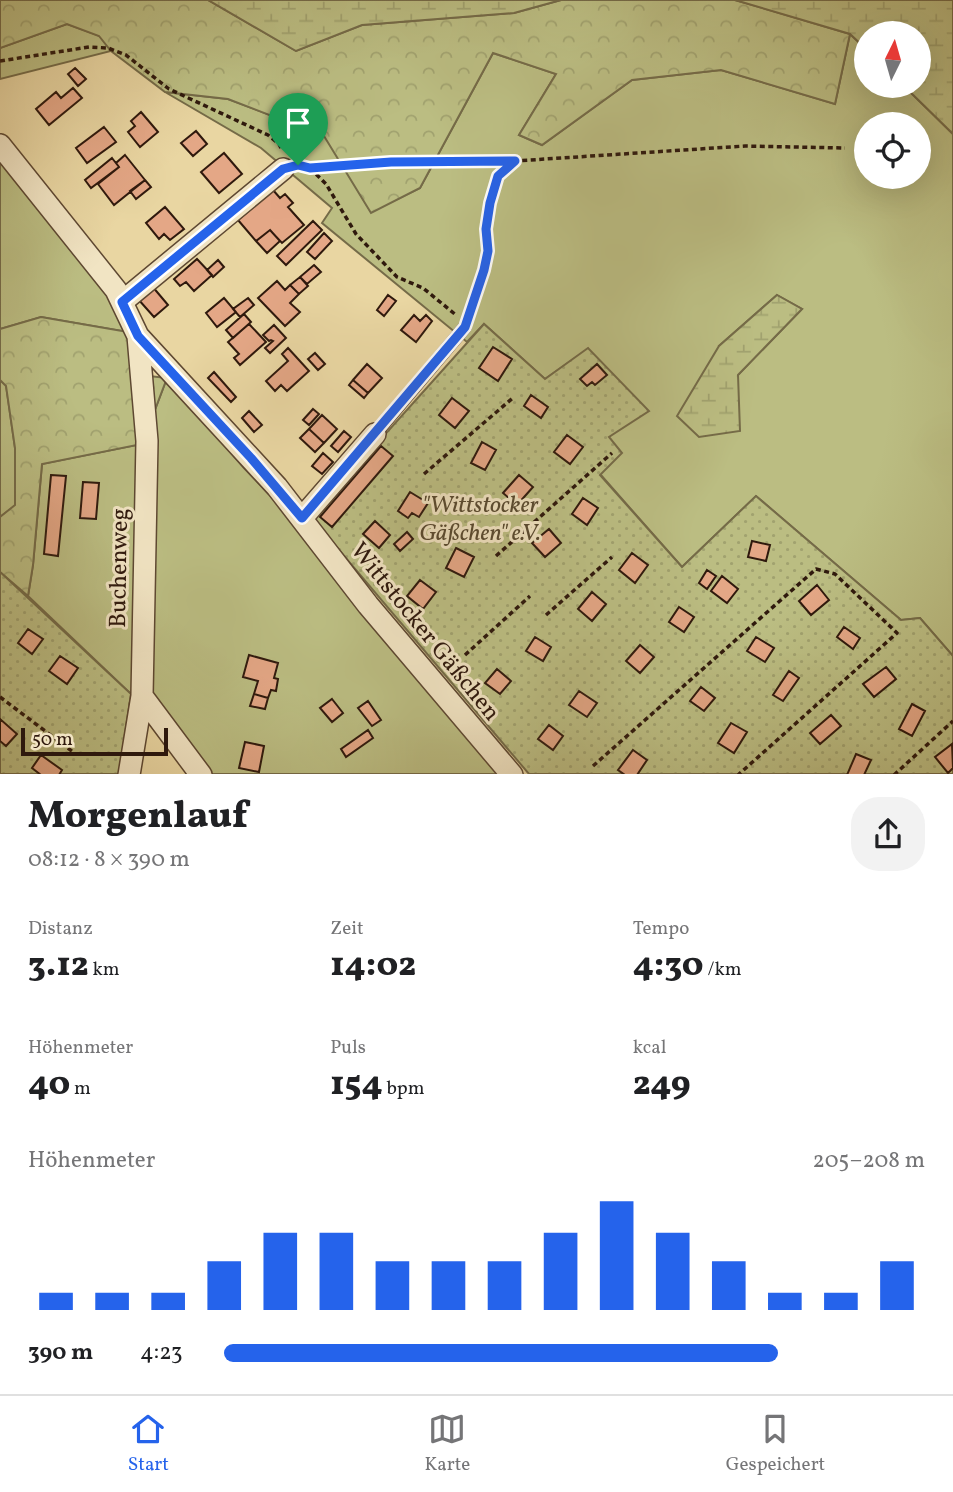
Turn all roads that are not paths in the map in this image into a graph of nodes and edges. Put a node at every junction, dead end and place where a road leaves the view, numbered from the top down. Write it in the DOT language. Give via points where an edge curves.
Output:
graph roads {
  1 [pos="0,145"];
  2 [pos="283,169"];
  3 [pos="122,302"];
  4 [pos="465,327"];
  5 [pos="138,336"];
  6 [pos="375,434"];
  7 [pos="147,441"];
  8 [pos="302,518"];
  9 [pos="142,696"];
  10 [pos="129,774"];
  11 [pos="200,774"];
  12 [pos="511,774"];
  1 -- 3 [label="street, Wittstocker Gäßchen"];
  2 -- 3 [label="street"];
  3 -- 5 [label="street, Wittstocker Gäßchen"];
  4 -- 6 [label="lane"];
  5 -- 7 [label="street, Wittstocker Gäßchen"];
  5 -- 8 [label="street, Wittstocker Gäßchen"];
  6 -- 8 [label="street"];
  7 -- 9 [label="street, Buchenweg"];
  8 -- 12 [label="street, Wittstocker Gäßchen" via="368,605"];
  9 -- 10 [label="street, Buchenweg"];
  9 -- 11 [label="street"];
}
